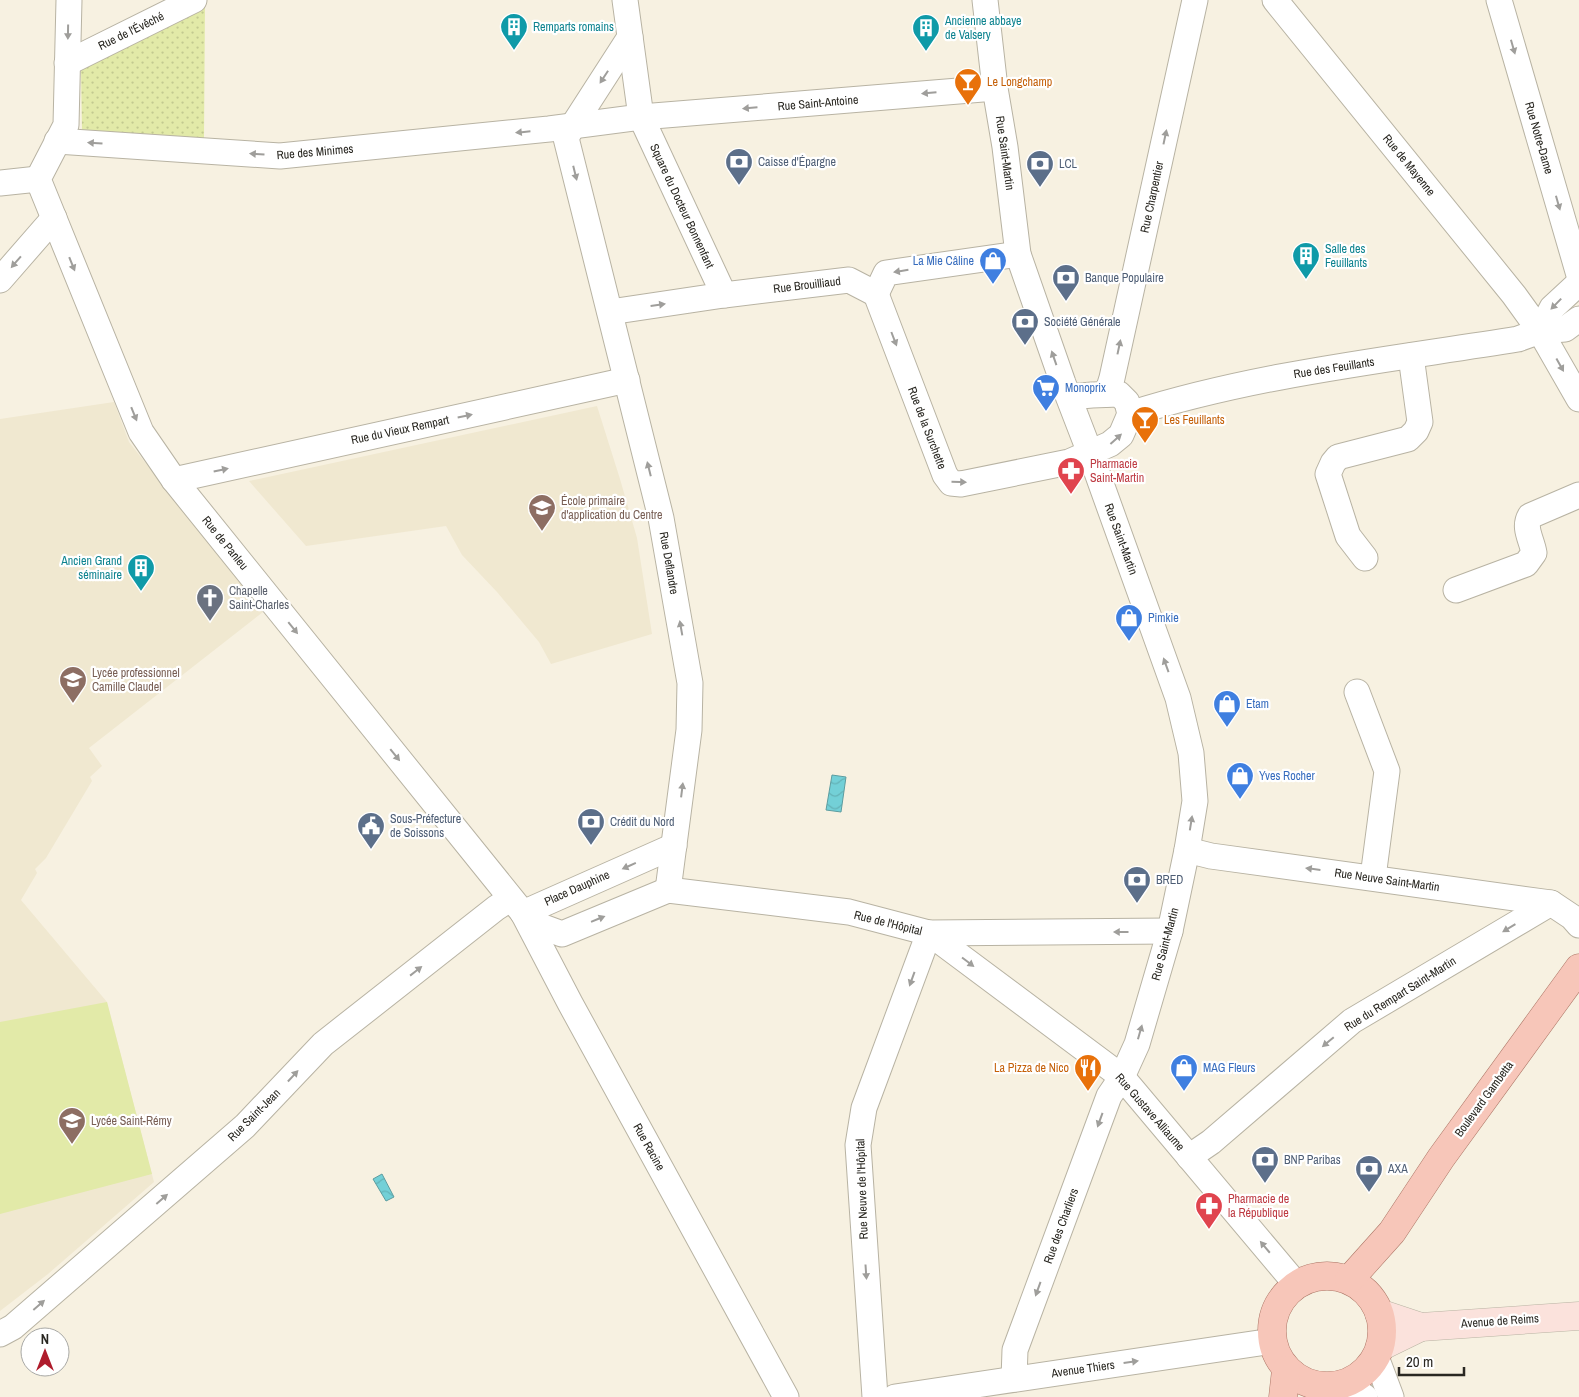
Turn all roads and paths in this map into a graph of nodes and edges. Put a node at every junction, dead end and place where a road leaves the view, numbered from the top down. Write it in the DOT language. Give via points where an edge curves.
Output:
graph roads {
  1 [pos="69,0"];
  2 [pos="194,0"];
  3 [pos="625,0"];
  4 [pos="985,0"];
  5 [pos="1195,0"];
  6 [pos="1275,0"];
  7 [pos="1499,0"];
  8 [pos="630,37"];
  9 [pos="67,63"];
  10 [pos="995,88"];
  11 [pos="641,117"];
  12 [pos="572,127"];
  13 [pos="58,140"];
  14 [pos="38,180"];
  15 [pos="0,183"];
  16 [pos="54,218"];
  17 [pos="1018,254"];
  18 [pos="1579,275"];
  19 [pos="0,280"];
  20 [pos="1579,283"];
  21 [pos="876,294"];
  22 [pos="724,295"];
  23 [pos="610,312"];
  24 [pos="1579,319"];
  25 [pos="1540,331"];
  26 [pos="1411,356"];
  27 [pos="627,380"];
  28 [pos="1107,394"];
  29 [pos="1069,397"];
  30 [pos="1579,399"];
  31 [pos="1130,414"];
  32 [pos="1090,453"];
  33 [pos="174,480"];
  34 [pos="1579,495"];
  35 [pos="1365,558"];
  36 [pos="1456,590"];
  37 [pos="1357,692"];
  38 [pos="674,846"];
  39 [pos="1187,850"];
  40 [pos="1373,877"];
  41 [pos="668,890"];
  42 [pos="1551,903"];
  43 [pos="516,906"];
  44 [pos="1579,925"];
  45 [pos="1170,932"];
  46 [pos="929,933"];
  47 [pos="562,934"];
  48 [pos="1579,968"];
  49 [pos="553,969"];
  50 [pos="1122,1077"];
  51 [pos="1189,1157"];
  52 [pos="1392,1232"];
  53 [pos="1349,1280"];
  54 [pos="1296,1284"];
  55 [pos="1376,1306"];
  56 [pos="1579,1316"];
  57 [pos="1421,1327"];
  58 [pos="0,1334"];
  59 [pos="1272,1341"];
  60 [pos="1378,1352"];
  61 [pos="1286,1370"];
  62 [pos="1014,1379"];
  63 [pos="1338,1391"];
  64 [pos="786,1397"];
  65 [pos="875,1397"];
  66 [pos="895,1397"];
  67 [pos="1283,1397"];
  68 [pos="1391,1397"];
  1 -- 9 [label="street, one-way"];
  2 -- 9 [label="street, Rue de l'Évêché"];
  3 -- 8 [label="street, Square du Docteur Bonnenfant"];
  4 -- 10 [label="street, Rue Saint-Martin"];
  28 -- 5 [label="street, Rue Charpentier, one-way"];
  6 -- 25 [label="street, Rue de Mayenne"];
  7 -- 18 [label="street, Rue Notre-Dame, one-way"];
  8 -- 11 [label="street, Square du Docteur Bonnenfant"];
  8 -- 12 [label="street, one-way"];
  9 -- 13 [label="street" via="66,125"];
  10 -- 11 [label="street, Rue Saint-Antoine, one-way"];
  10 -- 17 [label="street, Rue Saint-Martin"];
  11 -- 12 [label="street, Rue Saint-Antoine"];
  11 -- 22 [label="street, Square du Docteur Bonnenfant"];
  12 -- 13 [label="street, Rue des Minimes, one-way" via="280,156"];
  12 -- 23 [label="street, Rue Deflandre, one-way" via="566,138"];
  13 -- 14 [label="street"];
  14 -- 15 [label="street"];
  14 -- 16 [label="street, Rue de Panleu"];
  16 -- 19 [label="street, one-way"];
  16 -- 33 [label="street, Rue de Panleu, one-way" via="141,432"];
  17 -- 21 [label="street, one-way" via="886,273"];
  29 -- 17 [label="street, Rue Saint-Martin, one-way"];
  20 -- 25 [label="street, one-way" via="1552,308"];
  21 -- 22 [label="street, Rue Brouilliaud" via="849,280"];
  21 -- 32 [label="street, Rue de la Surchette, one-way" via="945,475 951,483 961,484 1069,462"];
  23 -- 22 [label="street, Rue Brouilliaud, one-way"];
  23 -- 27 [label="street, Rue Deflandre"];
  24 -- 25 [label="street, Rue des Feuillants" via="1565,329"];
  25 -- 26 [label="street, Rue des Feuillants" via="1518,339"];
  25 -- 30 [label="street, Rue de Mayenne, one-way"];
  26 -- 31 [label="street, Rue des Feuillants" via="1300,372"];
  26 -- 35 [label="street" via="1420,422 1416,431 1408,439 1338,457 1328,474 1348,536"];
  33 -- 27 [label="street, Rue du Vieux Rempart, one-way"];
  38 -- 27 [label="street, Rue Deflandre, one-way" via="689,730 690,683 661,518"];
  28 -- 29 [label="street"];
  28 -- 31 [label="street" via="1119,394 1127,402"];
  29 -- 32 [label="street, Rue Saint-Martin"];
  32 -- 31 [label="street, one-way" via="1122,435"];
  39 -- 32 [label="street, Rue Saint-Martin, one-way" via="1195,801 1191,753 1178,698"];
  33 -- 43 [label="street, Rue de Panleu, one-way"];
  34 -- 36 [label="street" via="1530,516 1526,527 1534,553 1526,564"];
  37 -- 40 [label="street" via="1386,770"];
  38 -- 41 [label="street, Rue Deflandre"];
  38 -- 43 [label="street, Place Dauphine, one-way"];
  40 -- 39 [label="street, Rue Neuve Saint-Martin, one-way" via="1210,856"];
  39 -- 45 [label="street, Rue Saint-Martin"];
  40 -- 42 [label="street, Rue Neuve Saint-Martin"];
  41 -- 46 [label="street, Rue de l'Hôpital" via="849,912"];
  47 -- 41 [label="street, one-way"];
  42 -- 44 [label="street, Rue Neuve Saint-Martin"];
  42 -- 51 [label="street, Rue du Rempart Saint-Martin, one-way" via="1352,1021 1211,1142"];
  43 -- 47 [label="street, Place Dauphine" via="543,927"];
  43 -- 49 [label="street, Rue Racine"];
  58 -- 43 [label="street, Rue Saint-Jean, one-way" via="13,1327 246,1126 323,1044 496,908"];
  45 -- 46 [label="street, Rue de l'Hôpital, one-way"];
  50 -- 45 [label="street, Rue Saint-Martin, one-way" via="1137,1044"];
  46 -- 50 [label="street, Rue Gustave Alliaume, one-way"];
  46 -- 65 [label="street, Rue Neuve de l'Hôpital, one-way" via="864,1108 858,1145"];
  47 -- 49 [label="street"];
  48 -- 52 [label="main road, Boulevard Gambetta" via="1441,1158"];
  49 -- 64 [label="street, Rue Racine"];
  50 -- 51 [label="street, Rue Gustave Alliaume"];
  50 -- 62 [label="street, Rue des Charliers, one-way" via="1108,1096 1018,1341"];
  54 -- 51 [label="street, Rue Gustave Alliaume, one-way"];
  52 -- 53 [label="main road, Boulevard Gambetta"];
  52 -- 55 [label="main road, Boulevard Gambetta"];
  53 -- 54 [label="main road" via="1331,1276"];
  53 -- 55 [label="main road" via="1362,1288"];
  54 -- 59 [label="main road" via="1281,1300 1272,1320"];
  55 -- 57 [label="main road, Avenue de Reims"];
  55 -- 60 [label="main road" via="1382,1330"];
  56 -- 57 [label="main road, Avenue de Reims"];
  57 -- 60 [label="main road, Avenue de Reims"];
  59 -- 61 [label="main road"];
  62 -- 59 [label="street, Avenue Thiers, one-way"];
  60 -- 63 [label="main road" via="1364,1373"];
  60 -- 68 [label="street"];
  61 -- 63 [label="main road" via="1310,1385"];
  61 -- 67 [label="main road"];
  62 -- 66 [label="street, Avenue Thiers"];
}
